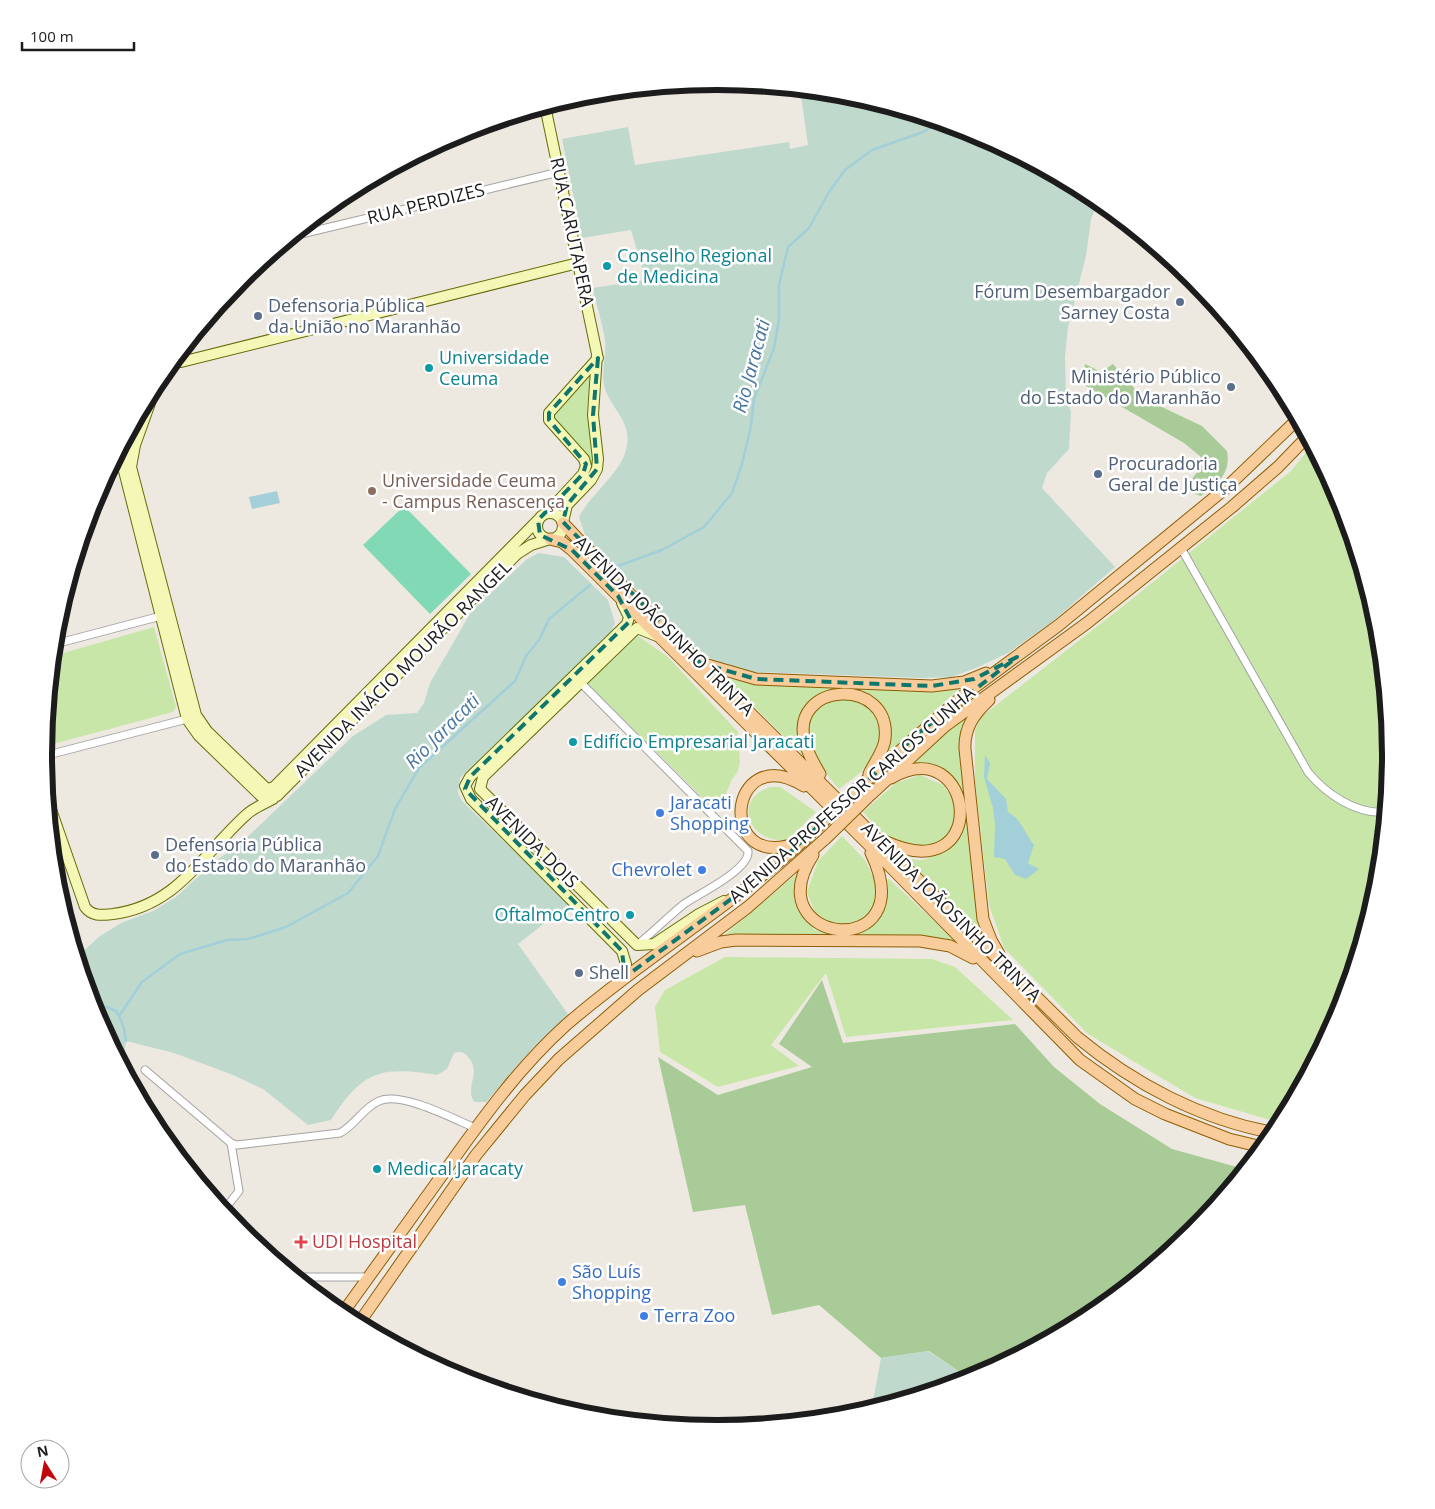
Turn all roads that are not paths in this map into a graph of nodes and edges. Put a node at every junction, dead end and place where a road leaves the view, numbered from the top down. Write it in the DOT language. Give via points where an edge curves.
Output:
graph roads {
  1 [pos="546,112"];
  2 [pos="559,172"];
  3 [pos="306,233"];
  4 [pos="578,263"];
  5 [pos="598,358"];
  6 [pos="182,362"];
  7 [pos="1294,423"];
  8 [pos="1303,441"];
  9 [pos="127,448"];
  10 [pos="125,452"];
  11 [pos="547,512"];
  12 [pos="538,520"];
  13 [pos="563,522"];
  14 [pos="550,539"];
  15 [pos="1181,548"];
  16 [pos="618,596"];
  17 [pos="161,616"];
  18 [pos="660,638"];
  19 [pos="62,642"];
  20 [pos="1017,657"];
  21 [pos="700,663"];
  22 [pos="1032,663"];
  23 [pos="580,682"];
  24 [pos="187,719"];
  25 [pos="52,754"];
  26 [pos="862,784"];
  27 [pos="827,787"];
  28 [pos="274,792"];
  29 [pos="869,797"];
  30 [pos="824,800"];
  31 [pos="1380,812"];
  32 [pos="57,826"];
  33 [pos="804,840"];
  34 [pos="872,840"];
  35 [pos="823,842"];
  36 [pos="542,853"];
  37 [pos="533,862"];
  38 [pos="743,892"];
  39 [pos="666,936"];
  40 [pos="637,945"];
  41 [pos="658,952"];
  42 [pos="679,959"];
  43 [pos="992,972"];
  44 [pos="1011,972"];
  45 [pos="625,977"];
  46 [pos="145,1070"];
  47 [pos="475,1128"];
  48 [pos="1265,1131"];
  49 [pos="231,1143"];
  50 [pos="1255,1145"];
  51 [pos="228,1204"];
  52 [pos="368,1277"];
  53 [pos="308,1278"];
  54 [pos="347,1306"];
  55 [pos="363,1316"];
  1 -- 2 [label="main road, RUA CARUTAPERA"];
  2 -- 3 [label="street, RUA PERDIZES"];
  2 -- 4 [label="main road, RUA CARUTAPERA"];
  4 -- 5 [label="main road, RUA CARUTAPERA"];
  4 -- 6 [label="main road"];
  5 -- 11 [label="main road" via="549,413 549,420 586,464 583,474"];
  5 -- 13 [label="main road" via="593,415 597,469 567,505"];
  7 -- 20 [label="main road, AVENIDA PROFESSOR CARLOS CUNHA" via="1226,488"];
  8 -- 15 [label="main road, AVENIDA PROFESSOR CARLOS CUNHA" via="1278,467"];
  9 -- 28 [label="main road" via="196,715 208,731"];
  10 -- 17 [label="main road" via="122,463"];
  11 -- 12 [label="main road"];
  11 -- 13 [label="main road" via="556,513"];
  12 -- 14 [label="main road" via="538,531"];
  12 -- 28 [label="main road, AVENIDA INÁCIO MOURÃO RANGEL"];
  13 -- 14 [label="main road" via="560,534"];
  13 -- 21 [label="main road, AVENIDA JOÃOSINHO TRINTA"];
  14 -- 16 [label="main road, AVENIDA JOÃOSINHO TRINTA" via="567,545"];
  14 -- 28 [label="main road, AVENIDA INÁCIO MOURÃO RANGEL" via="517,554"];
  15 -- 22 [label="main road, AVENIDA PROFESSOR CARLOS CUNHA" via="1088,623"];
  15 -- 31 [label="street" via="1308,772 1344,802 1369,812"];
  16 -- 18 [label="main road, AVENIDA JOÃOSINHO TRINTA"];
  16 -- 37 [label="main road, AVENIDA DOIS" via="629,615 627,624 466,783 466,792"];
  17 -- 19 [label="street"];
  17 -- 24 [label="main road"];
  18 -- 23 [label="main road, AVENIDA DOIS" via="637,628"];
  18 -- 30 [label="main road, AVENIDA JOÃOSINHO TRINTA"];
  20 -- 21 [label="main road" via="974,679 932,686 756,678"];
  20 -- 26 [label="main road, AVENIDA PROFESSOR CARLOS CUNHA" via="964,695"];
  21 -- 27 [label="main road, AVENIDA JOÃOSINHO TRINTA"];
  22 -- 29 [label="main road, AVENIDA PROFESSOR CARLOS CUNHA" via="945,726"];
  22 -- 44 [label="main road" via="980,709 968,726 965,741 983,919 991,940"];
  23 -- 36 [label="main road, AVENIDA DOIS" via="480,783 483,795"];
  23 -- 40 [label="street" via="747,849 746,861 714,887 686,903"];
  24 -- 25 [label="street"];
  24 -- 28 [label="main road" via="199,736 259,796 266,799"];
  26 -- 27 [label="main road" via="883,746 885,729 879,713 868,701 839,693 819,701 806,717 803,729 807,750"];
  26 -- 33 [label="main road, AVENIDA PROFESSOR CARLOS CUNHA, bridge"];
  27 -- 34 [label="main road, AVENIDA JOÃOSINHO TRINTA"];
  28 -- 32 [label="main road" via="247,814 171,892 144,906 102,915 85,907"];
  29 -- 34 [label="main road" via="897,775 913,770 930,771 952,783 962,811 953,836 935,850 915,852"];
  29 -- 35 [label="main road, AVENIDA PROFESSOR CARLOS CUNHA, bridge"];
  30 -- 33 [label="main road" via="797,781 778,777 758,781 743,796 741,820 745,831 755,841 776,847"];
  30 -- 34 [label="main road, AVENIDA JOÃOSINHO TRINTA"];
  33 -- 38 [label="main road, AVENIDA PROFESSOR CARLOS CUNHA"];
  34 -- 35 [label="main road" via="882,878 882,898 877,911 866,923 845,931 816,923 802,901 802,876"];
  34 -- 43 [label="main road, AVENIDA JOÃOSINHO TRINTA"];
  34 -- 44 [label="main road, AVENIDA JOÃOSINHO TRINTA"];
  35 -- 42 [label="main road, AVENIDA PROFESSOR CARLOS CUNHA" via="748,907"];
  36 -- 37 [label="main road"];
  36 -- 40 [label="main road, AVENIDA DOIS"];
  37 -- 45 [label="main road, AVENIDA DOIS" via="622,951"];
  38 -- 39 [label="main road" via="706,910"];
  38 -- 41 [label="main road, AVENIDA PROFESSOR CARLOS CUNHA"];
  39 -- 40 [label="main road" via="649,946"];
  39 -- 41 [label="main road"];
  41 -- 45 [label="main road, AVENIDA PROFESSOR CARLOS CUNHA"];
  42 -- 43 [label="main road" via="706,947 736,940 920,941 950,946"];
  42 -- 55 [label="main road, AVENIDA PROFESSOR CARLOS CUNHA" via="596,1025 525,1095 476,1155"];
  43 -- 50 [label="main road, AVENIDA JOÃOSINHO TRINTA" via="1065,1047 1101,1077 1135,1099 1209,1133"];
  44 -- 48 [label="main road, AVENIDA JOÃOSINHO TRINTA" via="1077,1037 1140,1082 1208,1114"];
  45 -- 47 [label="main road, AVENIDA PROFESSOR CARLOS CUNHA" via="533,1057"];
  46 -- 49 [label="street"];
  47 -- 49 [label="street" via="404,1100 387,1099 372,1104 340,1133 246,1146"];
  47 -- 52 [label="main road, AVENIDA PROFESSOR CARLOS CUNHA"];
  49 -- 51 [label="street" via="239,1191"];
  52 -- 53 [label="street"];
  52 -- 54 [label="main road, AVENIDA PROFESSOR CARLOS CUNHA"];
}
